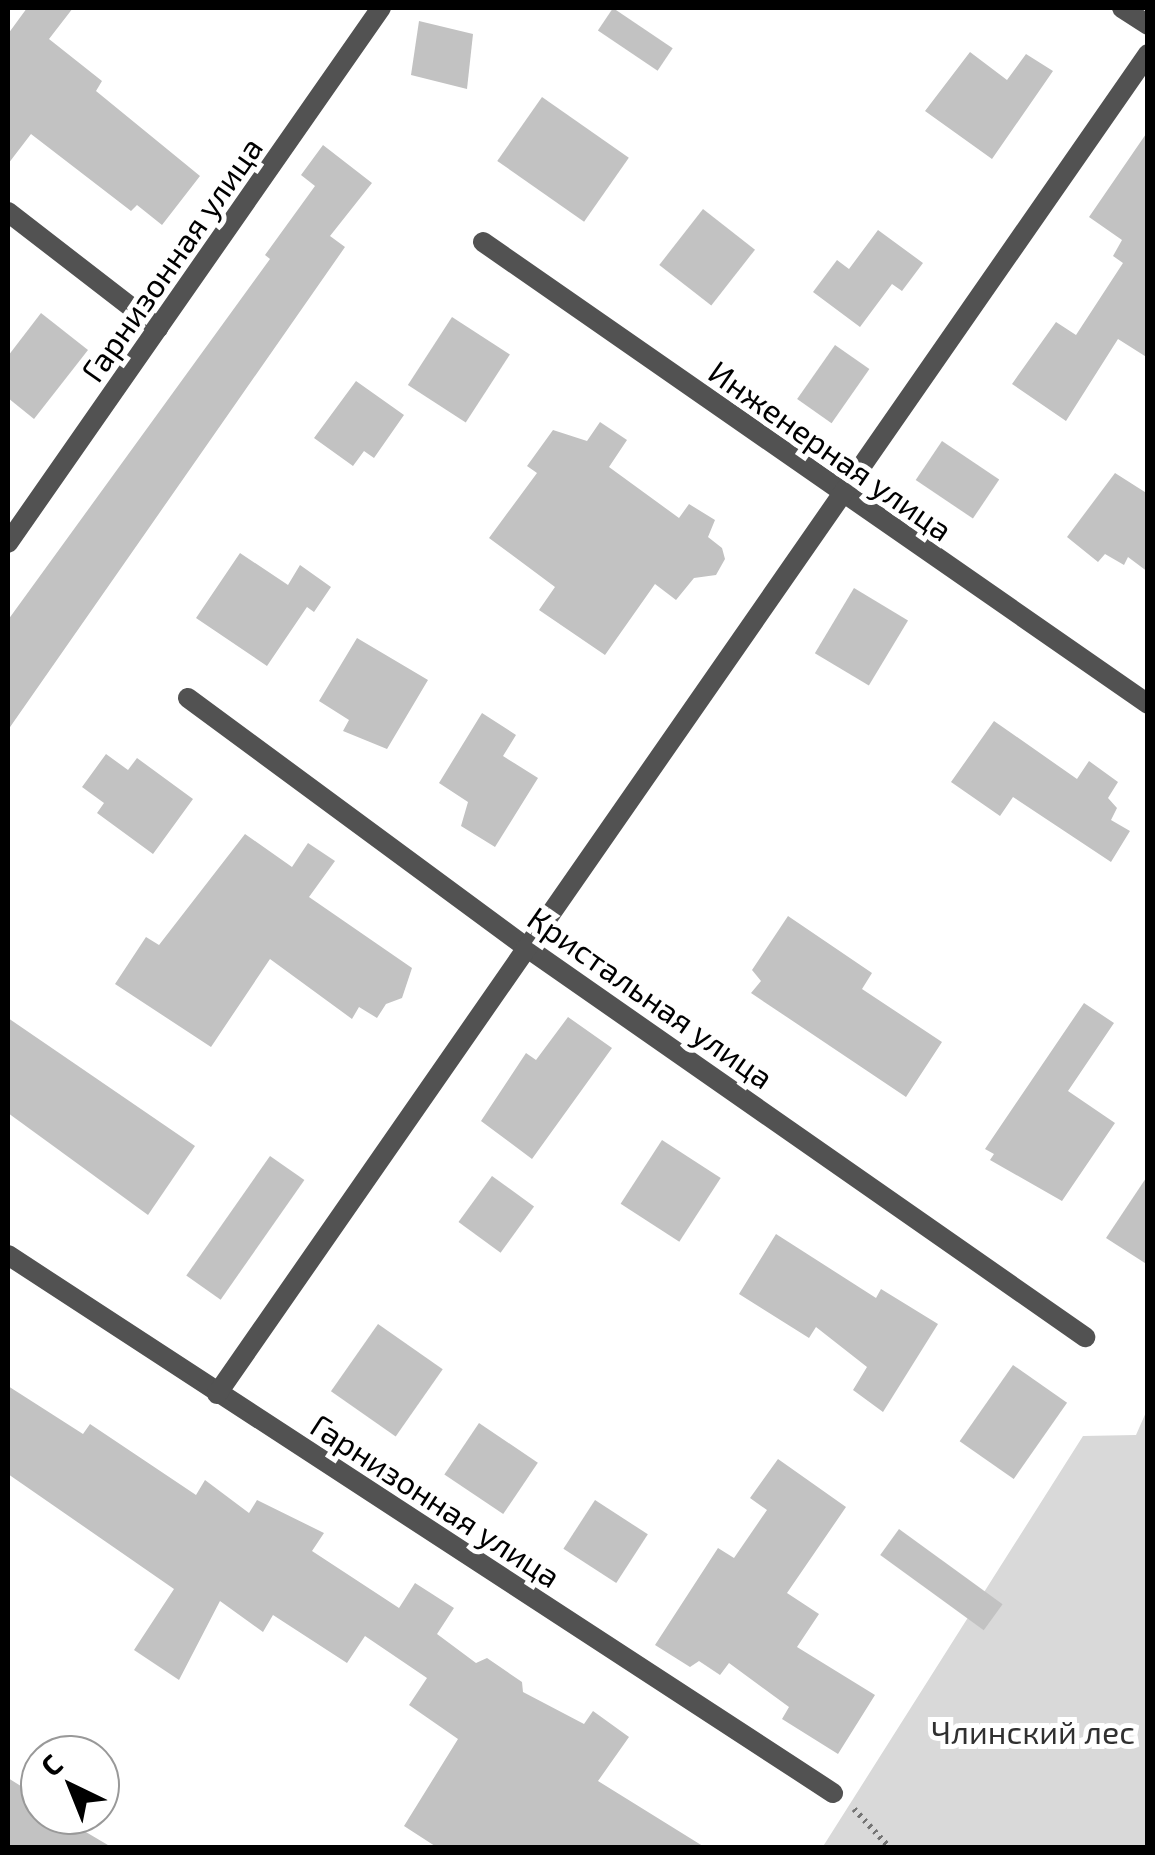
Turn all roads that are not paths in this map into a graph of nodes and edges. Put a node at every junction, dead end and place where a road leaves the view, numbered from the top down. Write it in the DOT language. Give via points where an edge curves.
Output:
graph roads {
  1 [pos="381,8"];
  2 [pos="1122,8"];
  3 [pos="1148,25"];
  4 [pos="1148,54"];
  5 [pos="8,212"];
  6 [pos="483,242"];
  7 [pos="158,328"];
  8 [pos="840,494"];
  9 [pos="8,543"];
  10 [pos="188,698"];
  11 [pos="1148,704"];
  12 [pos="526,947"];
  13 [pos="8,1255"];
  14 [pos="1085,1338"];
  15 [pos="217,1394"];
  16 [pos="833,1793"];
  1 -- 7 [label="street, Гарнизонная улица"];
  2 -- 3 [label="street"];
  4 -- 8 [label="street"];
  5 -- 7 [label="street"];
  6 -- 8 [label="street, Инженерная улица"];
  7 -- 9 [label="street, Гарнизонная улица"];
  8 -- 11 [label="street, Инженерная улица"];
  8 -- 12 [label="street"];
  10 -- 12 [label="street, Кристальная улица"];
  12 -- 14 [label="street, Кристальная улица"];
  12 -- 15 [label="street"];
  13 -- 15 [label="street, Гарнизонная улица"];
  15 -- 16 [label="street, Гарнизонная улица"];
}
